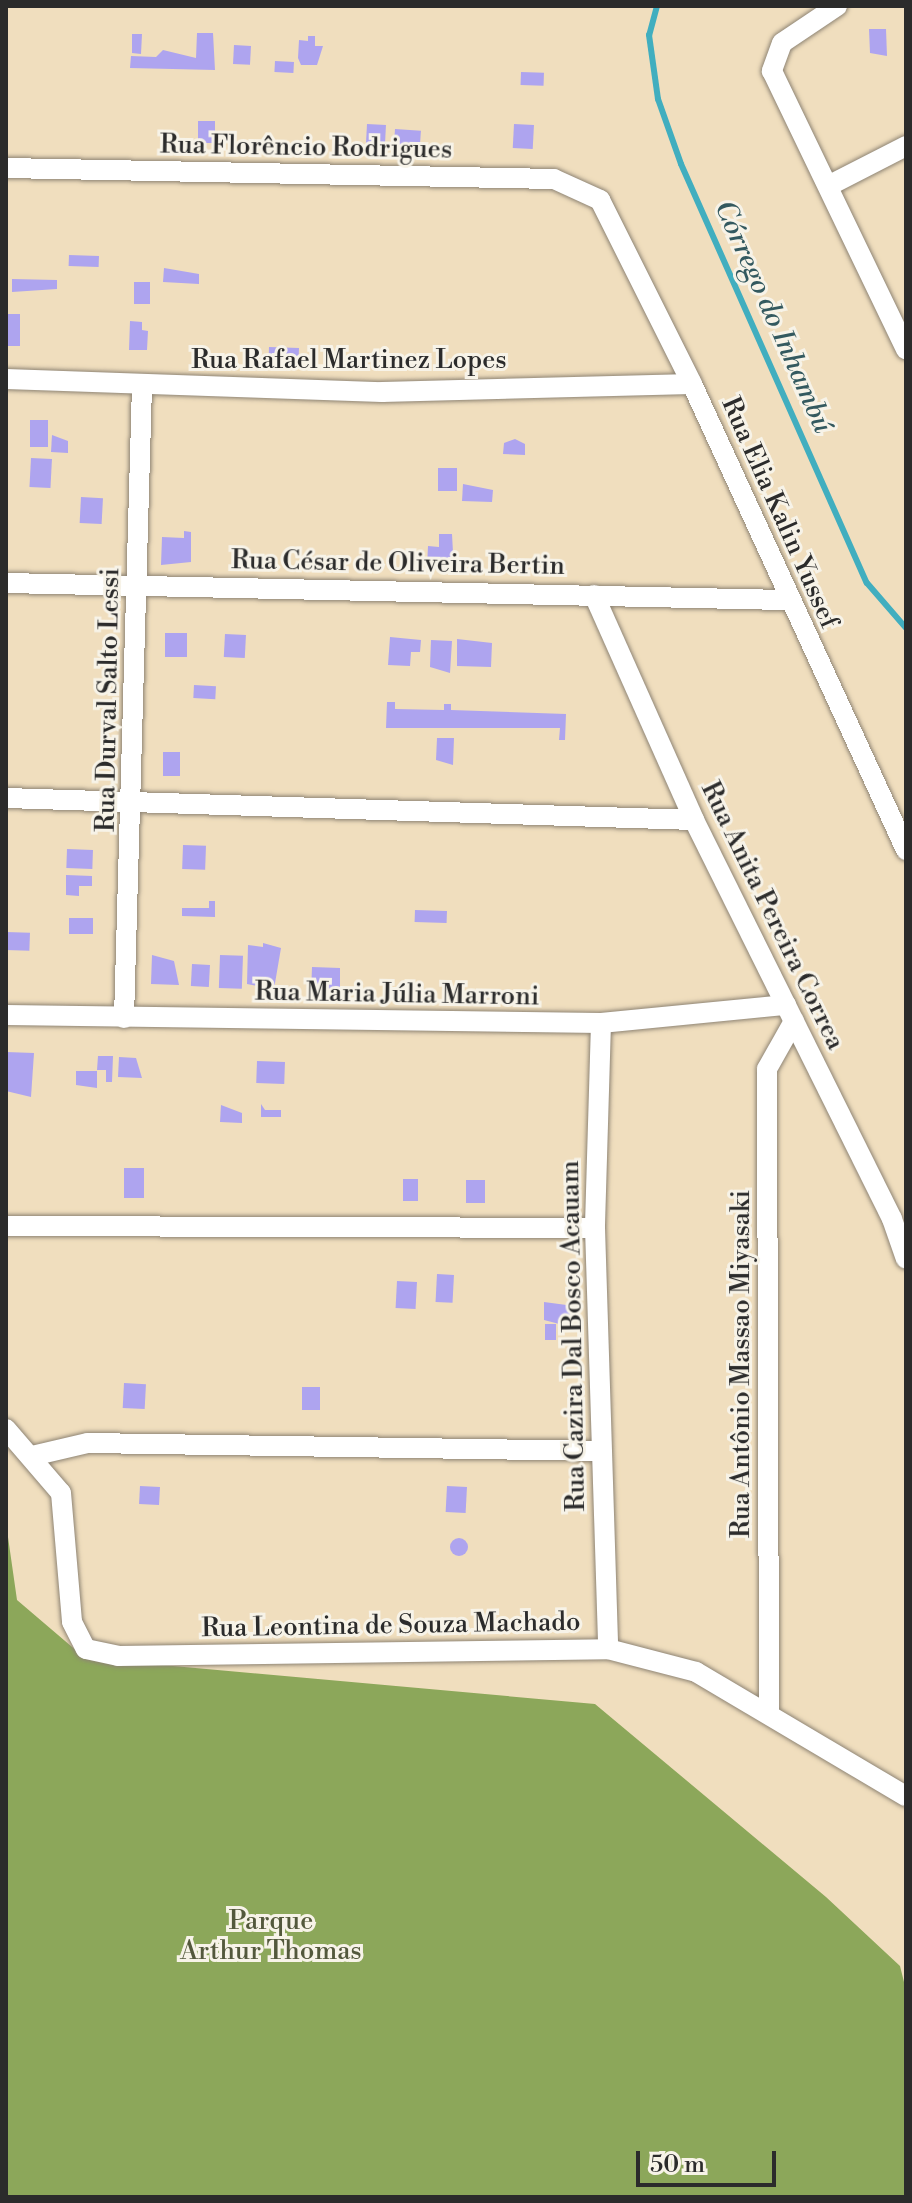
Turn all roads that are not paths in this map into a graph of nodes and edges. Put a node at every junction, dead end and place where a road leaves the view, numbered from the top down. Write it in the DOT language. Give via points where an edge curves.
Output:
graph roads {
  1 [pos="837,6"];
  2 [pos="906,146"];
  3 [pos="6,168"];
  4 [pos="828,186"];
  5 [pos="600,200"];
  6 [pos="906,349"];
  7 [pos="6,379"];
  8 [pos="692,384"];
  9 [pos="142,385"];
  10 [pos="6,583"];
  11 [pos="138,584"];
  12 [pos="594,595"];
  13 [pos="788,600"];
  14 [pos="6,798"];
  15 [pos="133,799"];
  16 [pos="694,820"];
  17 [pos="906,850"];
  18 [pos="790,1013"];
  19 [pos="6,1015"];
  20 [pos="124,1018"];
  21 [pos="601,1023"];
  22 [pos="899,1216"];
  23 [pos="6,1226"];
  24 [pos="595,1228"];
  25 [pos="906,1259"];
  26 [pos="6,1429"];
  27 [pos="601,1451"];
  28 [pos="32,1456"];
  29 [pos="608,1649"];
  30 [pos="769,1714"];
  31 [pos="906,1796"];
  1 -- 4 [label="street" via="782,43 772,71"];
  2 -- 4 [label="street"];
  3 -- 5 [label="street, Rua Florêncio Rodrigues" via="554,179"];
  4 -- 6 [label="street"];
  5 -- 8 [label="street, Rua Elia Kalin Yussef"];
  7 -- 9 [label="street, Rua Rafael Martinez Lopes"];
  8 -- 9 [label="street, Rua Rafael Martinez Lopes" via="382,392"];
  8 -- 13 [label="street, Rua Elia Kalin Yussef"];
  9 -- 11 [label="street, Rua Durval Salto Lessi"];
  10 -- 11 [label="street, Rua César de Oliveira Bertin"];
  11 -- 12 [label="street, Rua César de Oliveira Bertin"];
  11 -- 15 [label="street, Rua Durval Salto Lessi"];
  12 -- 13 [label="street, Rua César de Oliveira Bertin"];
  12 -- 16 [label="street, Rua Anita Pereira Correa"];
  13 -- 17 [label="street, Rua Elia Kalin Yussef"];
  14 -- 15 [label="street"];
  15 -- 16 [label="street"];
  15 -- 20 [label="street, Rua Durval Salto Lessi"];
  16 -- 18 [label="street, Rua Anita Pereira Correa"];
  18 -- 21 [label="street, Rua Maria Júlia Marroni"];
  18 -- 22 [label="street, Rua Anita Pereira Correa"];
  18 -- 30 [label="street, Rua Antônio Massao Miyasaki" via="767,1069"];
  19 -- 20 [label="street, Rua Maria Júlia Marroni"];
  20 -- 21 [label="street, Rua Maria Júlia Marroni"];
  21 -- 24 [label="street, Rua Cazira Dal Bosco Acauam"];
  22 -- 25 [label="street, Rua Anita Pereira Correa"];
  23 -- 24 [label="street"];
  24 -- 27 [label="street, Rua Cazira Dal Bosco Acauam"];
  26 -- 28 [label="street, Rua Leontina de Souza Machado"];
  27 -- 28 [label="street" via="88,1443"];
  27 -- 29 [label="street, Rua Cazira Dal Bosco Acauam"];
  28 -- 29 [label="street, Rua Leontina de Souza Machado" via="61,1493 72,1622 86,1649 118,1656"];
  29 -- 30 [label="street, Rua Leontina de Souza Machado" via="696,1672"];
  30 -- 31 [label="street, Rua Leontina de Souza Machado"];
}
